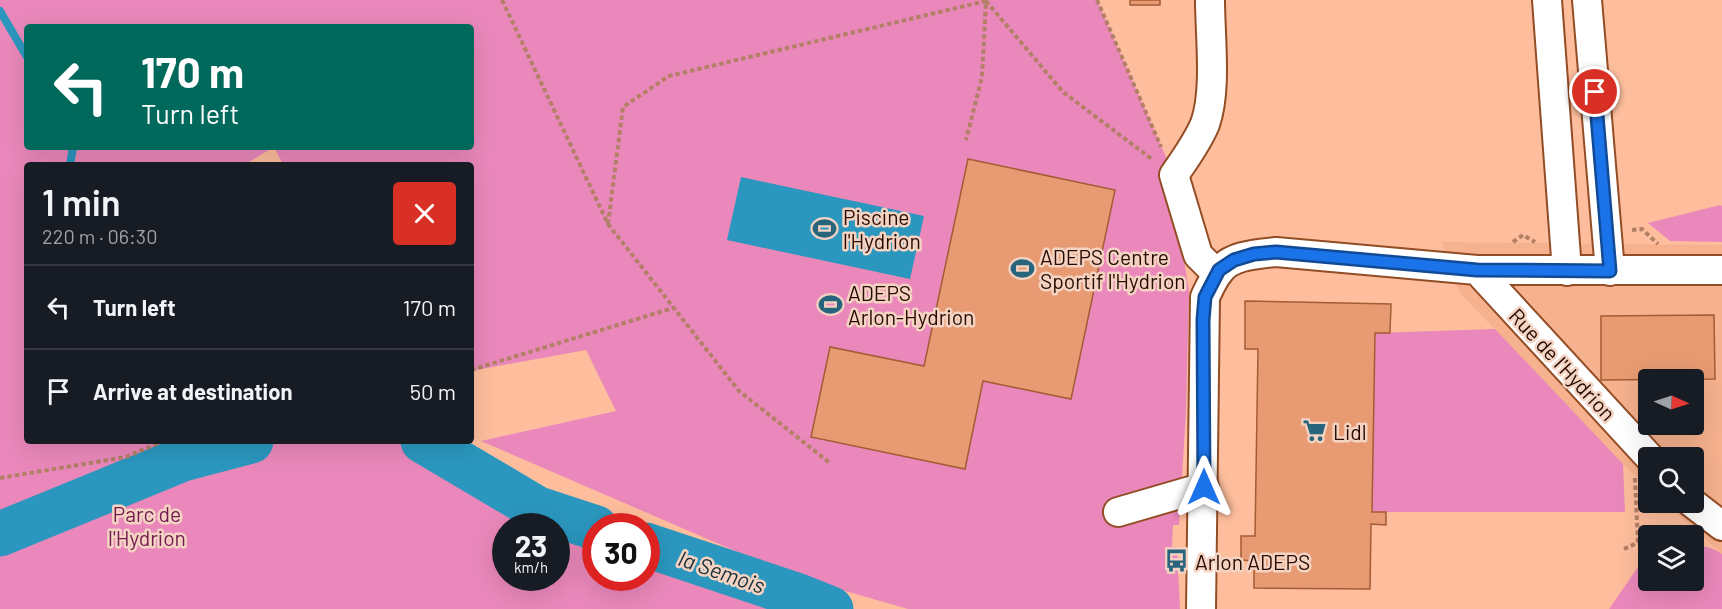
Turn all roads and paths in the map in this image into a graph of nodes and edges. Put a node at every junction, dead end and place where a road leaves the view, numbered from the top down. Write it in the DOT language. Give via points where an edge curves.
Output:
graph roads {
  1 [pos="502,0"];
  2 [pos="1097,0"];
  3 [pos="1210,0"];
  4 [pos="1547,0"];
  5 [pos="1587,0"];
  6 [pos="986,1"];
  7 [pos="966,140"];
  8 [pos="1174,175"];
  9 [pos="608,224"];
  10 [pos="1477,270"];
  11 [pos="1567,270"];
  12 [pos="1722,270"];
  13 [pos="1610,271"];
  14 [pos="1217,274"];
  15 [pos="674,308"];
  16 [pos="474,369"];
  17 [pos="156,444"];
  18 [pos="1640,447"];
  19 [pos="830,463"];
  20 [pos="0,478"];
  21 [pos="1204,487"];
  22 [pos="1118,512"];
  23 [pos="1704,512"];
  24 [pos="1722,526"];
  25 [pos="1638,543"];
  26 [pos="1624,549"];
  27 [pos="1201,609"];
  1 -- 9 [label="path"];
  2 -- 8 [label="path"];
  3 -- 8 [label="street" via="1211,88 1205,122"];
  4 -- 11 [label="street"];
  5 -- 13 [label="street"];
  6 -- 7 [label="path" via="982,77"];
  6 -- 8 [label="path" via="1063,92"];
  6 -- 9 [label="path" via="669,76 623,106"];
  8 -- 14 [label="street" via="1198,255"];
  9 -- 15 [label="path"];
  10 -- 11 [label="street"];
  10 -- 14 [label="street" via="1276,252 1234,260"];
  10 -- 18 [label="street, Rue de l'Hydrion"];
  11 -- 13 [label="street"];
  12 -- 13 [label="street"];
  14 -- 21 [label="street" via="1205,297 1204,309"];
  15 -- 16 [label="path"];
  15 -- 19 [label="path" via="739,391"];
  17 -- 20 [label="path" via="126,457"];
  21 -- 22 [label="street"];
  21 -- 27 [label="street"];
  23 -- 24 [label="street"];
  25 -- 26 [label="path"];
}
